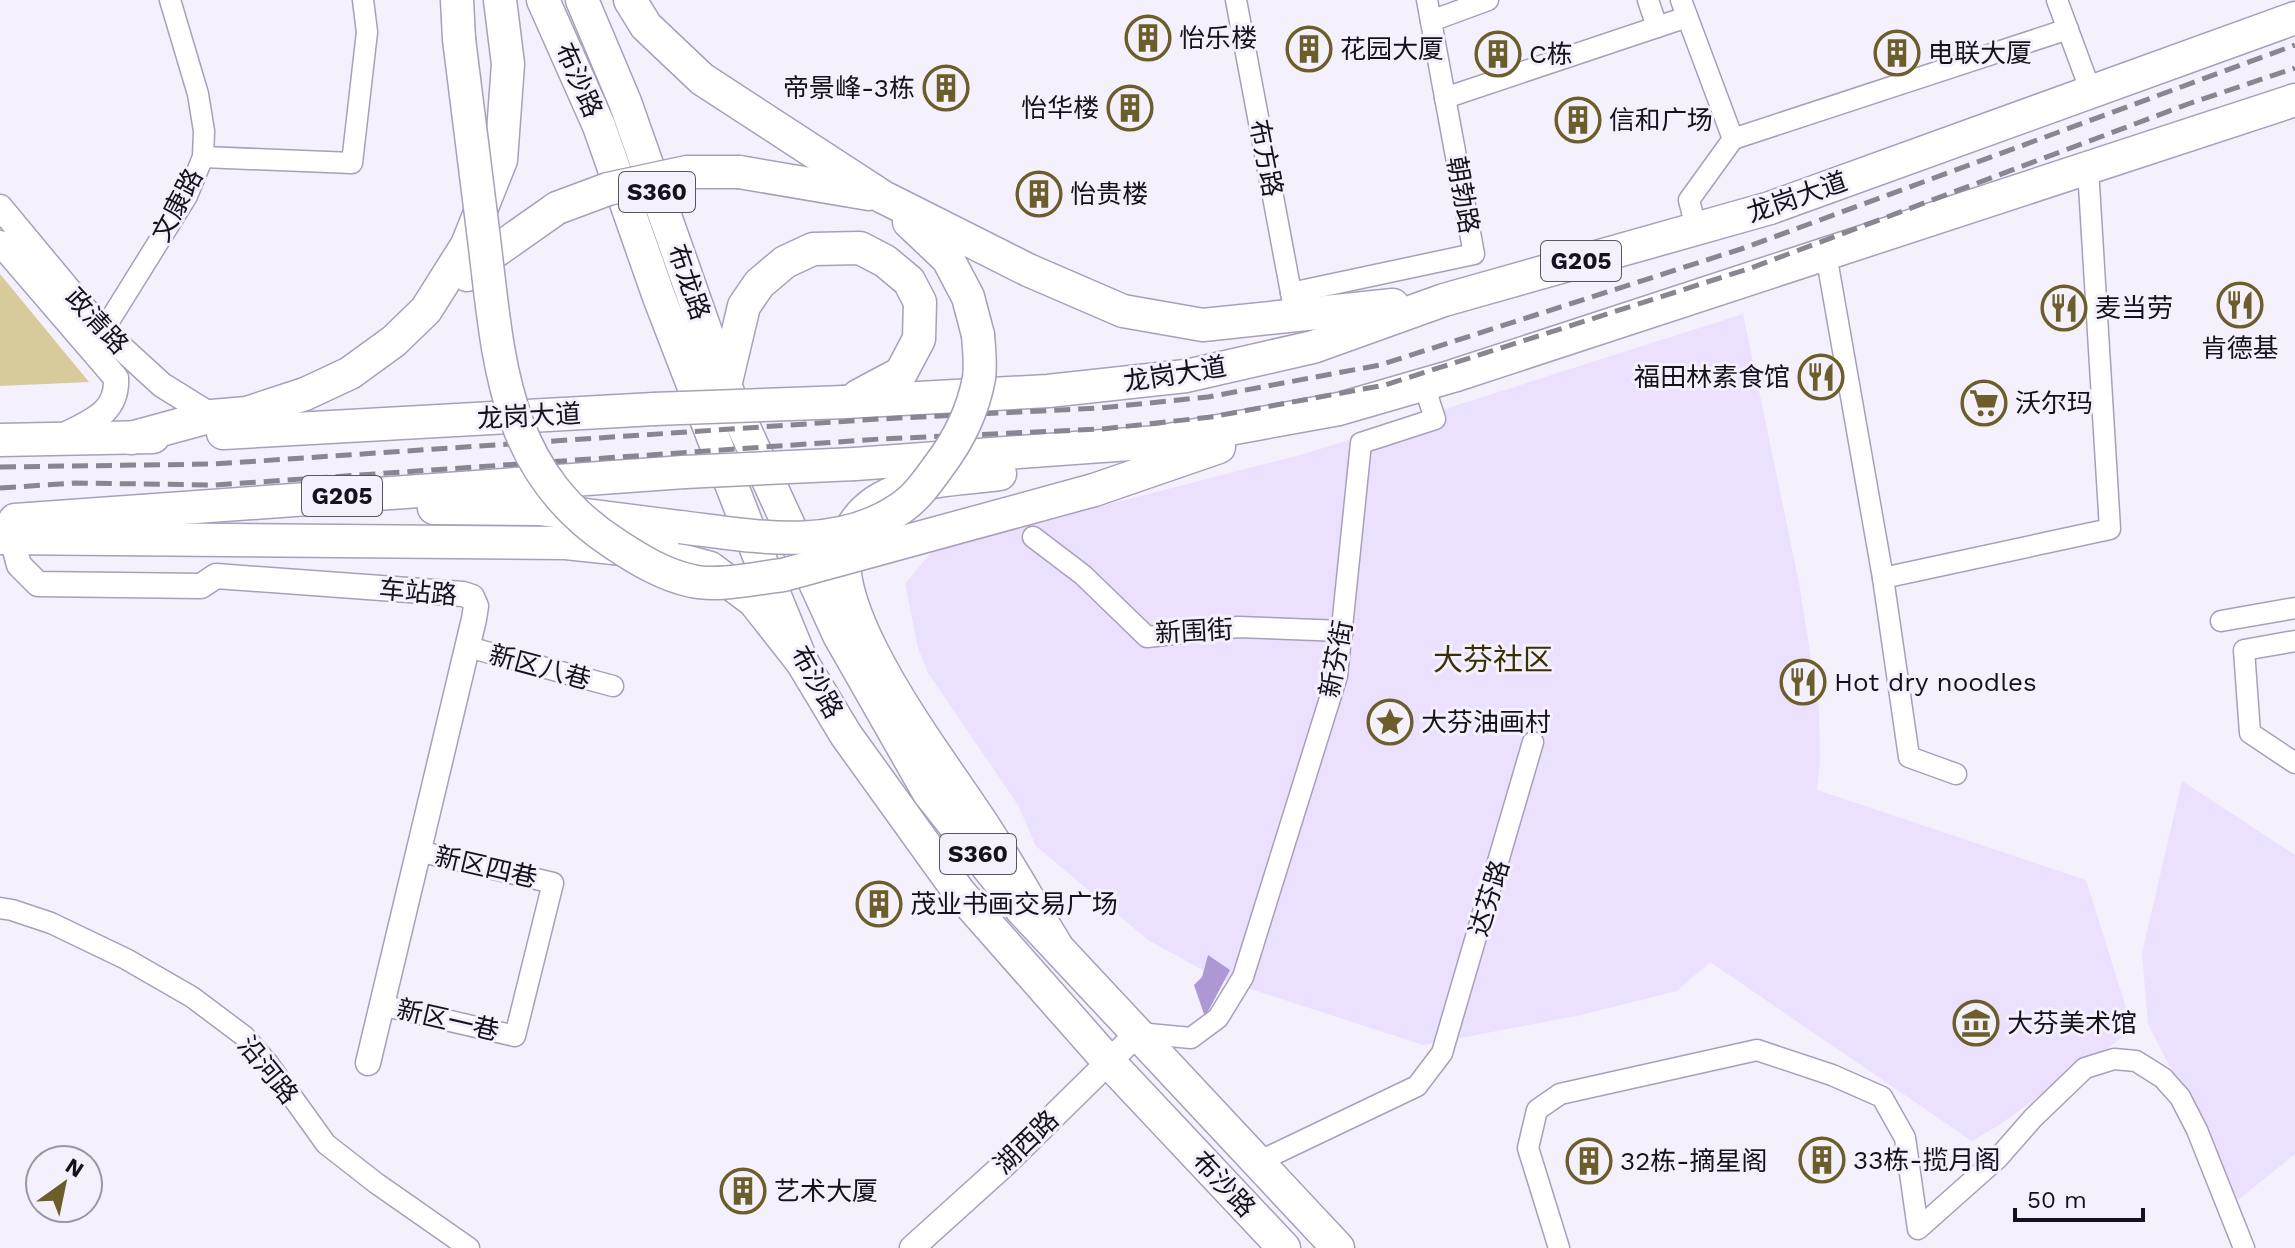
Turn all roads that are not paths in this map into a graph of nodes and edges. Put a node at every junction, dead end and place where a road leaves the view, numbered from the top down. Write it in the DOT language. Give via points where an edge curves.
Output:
graph roads {
  1 [pos="170,0"];
  2 [pos="363,0"];
  3 [pos="457,0"];
  4 [pos="500,0"];
  5 [pos="543,0"];
  6 [pos="582,0"];
  7 [pos="630,0"];
  8 [pos="1236,0"];
  9 [pos="1427,0"];
  10 [pos="1488,0"];
  11 [pos="1648,0"];
  12 [pos="2057,0"];
  13 [pos="1684,9"];
  14 [pos="2295,18"];
  15 [pos="1431,21"];
  16 [pos="1657,27"];
  17 [pos="2068,29"];
  18 [pos="2091,92"];
  19 [pos="1445,98"];
  20 [pos="2295,100"];
  21 [pos="1733,139"];
  22 [pos="203,157"];
  23 [pos="2088,169"];
  24 [pos="883,197"];
  25 [pos="0,207"];
  26 [pos="1696,228"];
  27 [pos="0,243"];
  28 [pos="1826,254"];
  29 [pos="1444,300"];
  30 [pos="1293,304"];
  31 [pos="426,310"];
  32 [pos="96,339"];
  33 [pos="1424,385"];
  34 [pos="725,386"];
  35 [pos="845,402"];
  36 [pos="1321,412"];
  37 [pos="212,416"];
  38 [pos="131,438"];
  39 [pos="58,439"];
  40 [pos="0,440"];
  41 [pos="1158,442"];
  42 [pos="4,532"];
  43 [pos="1033,537"];
  44 [pos="1883,578"];
  45 [pos="2295,608"];
  46 [pos="2221,621"];
  47 [pos="1343,631"];
  48 [pos="2295,641"];
  49 [pos="468,647"];
  50 [pos="802,662"];
  51 [pos="613,686"];
  52 [pos="1533,742"];
  53 [pos="2295,763"];
  54 [pos="1956,774"];
  55 [pos="418,851"];
  56 [pos="0,908"];
  57 [pos="1056,945"];
  58 [pos="381,1005"];
  59 [pos="1138,1033"];
  60 [pos="515,1036"];
  61 [pos="1108,1061"];
  62 [pos="368,1063"];
  63 [pos="1258,1162"];
  64 [pos="469,1248"];
  65 [pos="912,1248"];
  66 [pos="1284,1248"];
  67 [pos="1338,1248"];
  68 [pos="1559,1248"];
  69 [pos="2244,1248"];
  1 -- 22 [label="street, 文康路" via="198,94"];
  2 -- 22 [label="street" via="367,32 352,163"];
  3 -- 36 [label="main road, bridge" via="499,368 527,451 558,498 594,531 644,563 693,582 783,575 1094,490"];
  4 -- 31 [label="main road" via="508,64 501,160 467,245"];
  5 -- 50 [label="main road, 布沙路 / S360" via="599,126 659,297"];
  6 -- 34 [label="main road, 布龙路 / S360" via="625,102"];
  7 -- 24 [label="main road" via="646,26 702,79"];
  8 -- 30 [label="street, 布方路"];
  9 -- 15 [label="street, 朝勃路"];
  10 -- 15 [label="street"];
  11 -- 16 [label="street"];
  12 -- 17 [label="street"];
  13 -- 16 [label="street"];
  13 -- 21 [label="street"];
  14 -- 18 [label="main road, 龙岗大道 / G205"];
  15 -- 19 [label="street, 朝勃路"];
  16 -- 19 [label="street"];
  17 -- 18 [label="street"];
  17 -- 21 [label="street"];
  18 -- 26 [label="main road, 龙岗大道 / G205" via="1770,208"];
  19 -- 30 [label="street, 朝勃路" via="1474,254"];
  20 -- 23 [label="main road, G205"];
  21 -- 26 [label="street" via="1689,200"];
  22 -- 32 [label="street, 文康路" via="187,196"];
  23 -- 28 [label="main road, G205"];
  23 -- 44 [label="street" via="2110,529"];
  24 -- 30 [label="main road" via="1123,311 1203,325"];
  24 -- 31 [label="main road, bridge" via="739,172 687,172 608,189 557,208"];
  24 -- 42 [label="main road, bridge" via="948,259 968,297 978,335 980,376 970,413 926,483 902,507 865,527 830,536 775,539 539,509 427,508"];
  25 -- 32 [label="street, 政清路"];
  26 -- 29 [label="main road, 龙岗大道 / G205"];
  27 -- 32 [label="street, 政清路"];
  28 -- 33 [label="main road, G205"];
  28 -- 44 [label="street"];
  29 -- 30 [label="main road"];
  29 -- 35 [label="main road, 龙岗大道 / G205" via="1313,347 1186,376 1048,391"];
  31 -- 37 [label="main road" via="350,373 247,413"];
  32 -- 37 [label="street, 政清路"];
  32 -- 39 [label="street, 政清路" via="116,378 117,395 104,413"];
  33 -- 36 [label="main road, G205"];
  33 -- 47 [label="street, 新芬街" via="1435,419 1361,443"];
  34 -- 35 [label="main road" via="744,306 759,284 785,262 813,249 860,248 909,281 920,302 919,339 901,373"];
  34 -- 57 [label="main road, 布沙路 / S360" via="839,635 929,793"];
  35 -- 38 [label="main road, 龙岗大道 / G205, bridge"];
  36 -- 41 [label="main road, G205"];
  37 -- 38 [label="main road"];
  38 -- 39 [label="main road, 龙岗大道 / G205"];
  39 -- 40 [label="main road, 龙岗大道 / G205"];
  41 -- 42 [label="main road, G205, bridge" via="684,472"];
  41 -- 57 [label="main road" via="1098,460 900,489 869,508 851,528 843,555 846,589 859,623 911,721 975,812"];
  42 -- 49 [label="street, 车站路" via="19,565 38,584 201,586 216,576 463,594 476,606"];
  42 -- 50 [label="main road" via="566,543 651,552 710,568 754,601"];
  43 -- 47 [label="street, 新围街" via="1083,575 1147,637 1238,627"];
  44 -- 54 [label="street" via="1909,757"];
  45 -- 46 [label="street"];
  47 -- 59 [label="street, 新芬街" via="1337,676 1243,977 1218,1018 1191,1038"];
  48 -- 53 [label="street" via="2244,650 2250,733"];
  49 -- 51 [label="street, 新区八巷"];
  49 -- 55 [label="street, 车站路"];
  50 -- 61 [label="main road, 布沙路 / S360" via="846,735 959,892"];
  52 -- 63 [label="street, 达芬路" via="1442,1053 1417,1086"];
  55 -- 58 [label="street, 车站路"];
  55 -- 60 [label="street, 新区四巷" via="553,883"];
  56 -- 64 [label="street, 沿河路" via="51,923 192,997 244,1036 326,1144"];
  57 -- 59 [label="main road, 布沙路 / S360"];
  58 -- 60 [label="street, 新区一巷"];
  58 -- 62 [label="street, 车站路"];
  59 -- 61 [label="street, 湖西路"];
  59 -- 63 [label="main road, 布沙路 / S360"];
  61 -- 65 [label="street, 湖西路"];
  61 -- 66 [label="main road, 布沙路 / S360"];
  63 -- 67 [label="main road, 布沙路 / S360"];
  68 -- 69 [label="street" via="1528,1148 1537,1110 1560,1094 1757,1050 1882,1097 1905,1138 1918,1229 1998,1158 2085,1068 2114,1059 2136,1061 2180,1097"];
}
